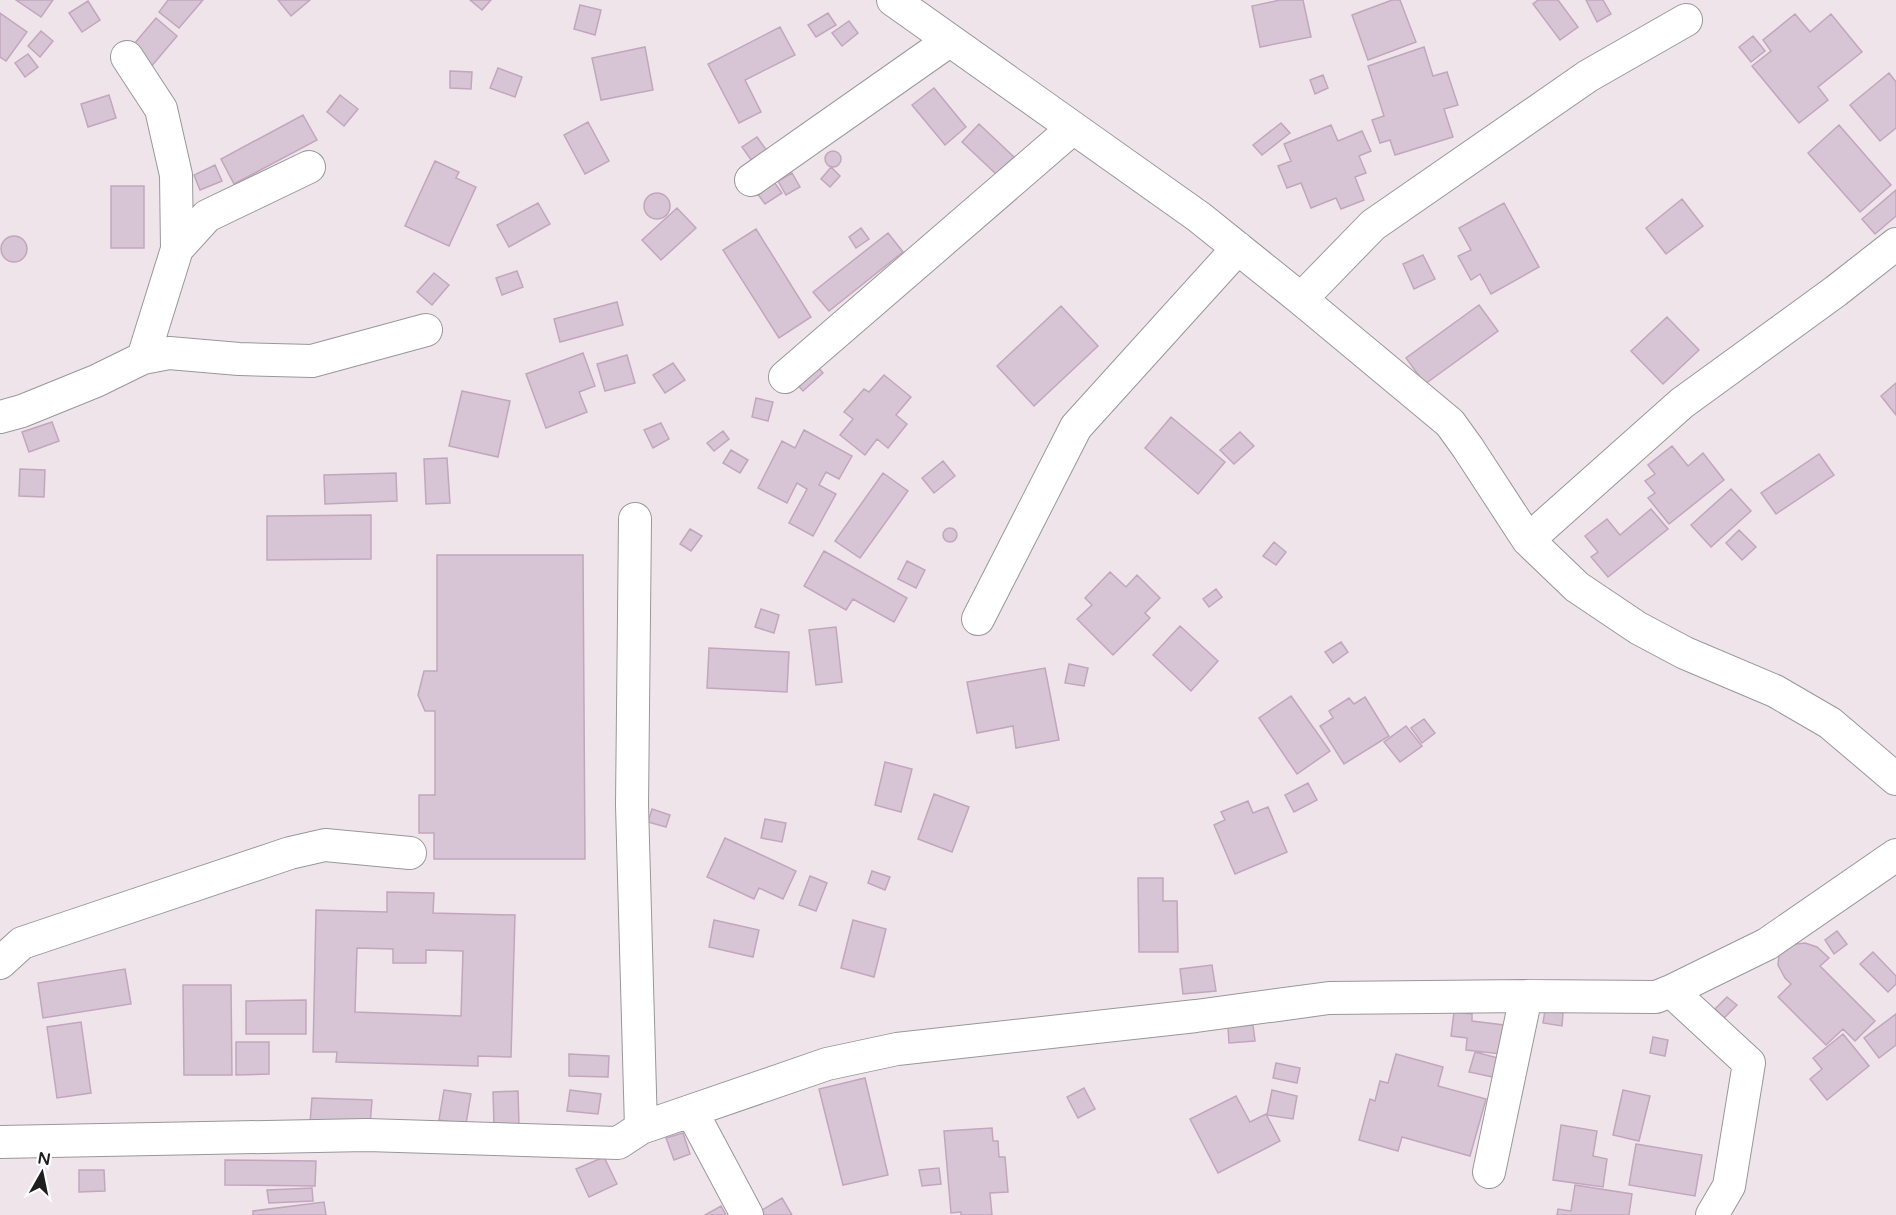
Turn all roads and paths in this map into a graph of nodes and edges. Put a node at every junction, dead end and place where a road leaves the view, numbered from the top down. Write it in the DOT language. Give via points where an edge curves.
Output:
graph roads {
  1 [pos="893,0"];
  2 [pos="1686,20"];
  3 [pos="949,41"];
  4 [pos="127,57"];
  5 [pos="1072,129"];
  6 [pos="309,167"];
  7 [pos="751,180"];
  8 [pos="1896,244"];
  9 [pos="1238,248"];
  10 [pos="177,249"];
  11 [pos="1301,299"];
  12 [pos="426,330"];
  13 [pos="143,358"];
  14 [pos="785,377"];
  15 [pos="0,417"];
  16 [pos="635,519"];
  17 [pos="1528,540"];
  18 [pos="978,619"];
  19 [pos="1896,779"];
  20 [pos="410,853"];
  21 [pos="1896,855"];
  22 [pos="0,963"];
  23 [pos="1671,991"];
  24 [pos="1526,996"];
  25 [pos="692,1112"];
  26 [pos="641,1128"];
  27 [pos="0,1142"];
  28 [pos="1489,1172"];
  29 [pos="747,1215"];
  30 [pos="1712,1215"];
  1 -- 3 [label="street"];
  2 -- 11 [label="street" via="1588,76 1373,225"];
  3 -- 5 [label="street"];
  3 -- 7 [label="street"];
  4 -- 10 [label="street" via="161,109 176,175"];
  5 -- 9 [label="street"];
  5 -- 14 [label="street"];
  6 -- 10 [label="street" via="207,216"];
  8 -- 17 [label="street" via="1682,403"];
  9 -- 11 [label="street"];
  9 -- 18 [label="street" via="1076,427"];
  10 -- 13 [label="street"];
  11 -- 17 [label="street" via="1450,423"];
  12 -- 13 [label="street" via="312,361 168,353"];
  13 -- 15 [label="street" via="96,381"];
  16 -- 26 [label="street" via="632,805"];
  17 -- 19 [label="street" via="1577,587 1638,628 1775,691 1830,723"];
  20 -- 22 [label="street" via="325,845 290,853 22,943"];
  21 -- 23 [label="street" via="1767,944"];
  23 -- 24 [label="street" via="1656,997"];
  23 -- 30 [label="street" via="1749,1063 1729,1185"];
  24 -- 25 [label="street" via="1329,998 897,1049 827,1064"];
  24 -- 28 [label="street"];
  25 -- 26 [label="street"];
  25 -- 29 [label="street"];
  26 -- 27 [label="street" via="618,1143 367,1135"];
}
